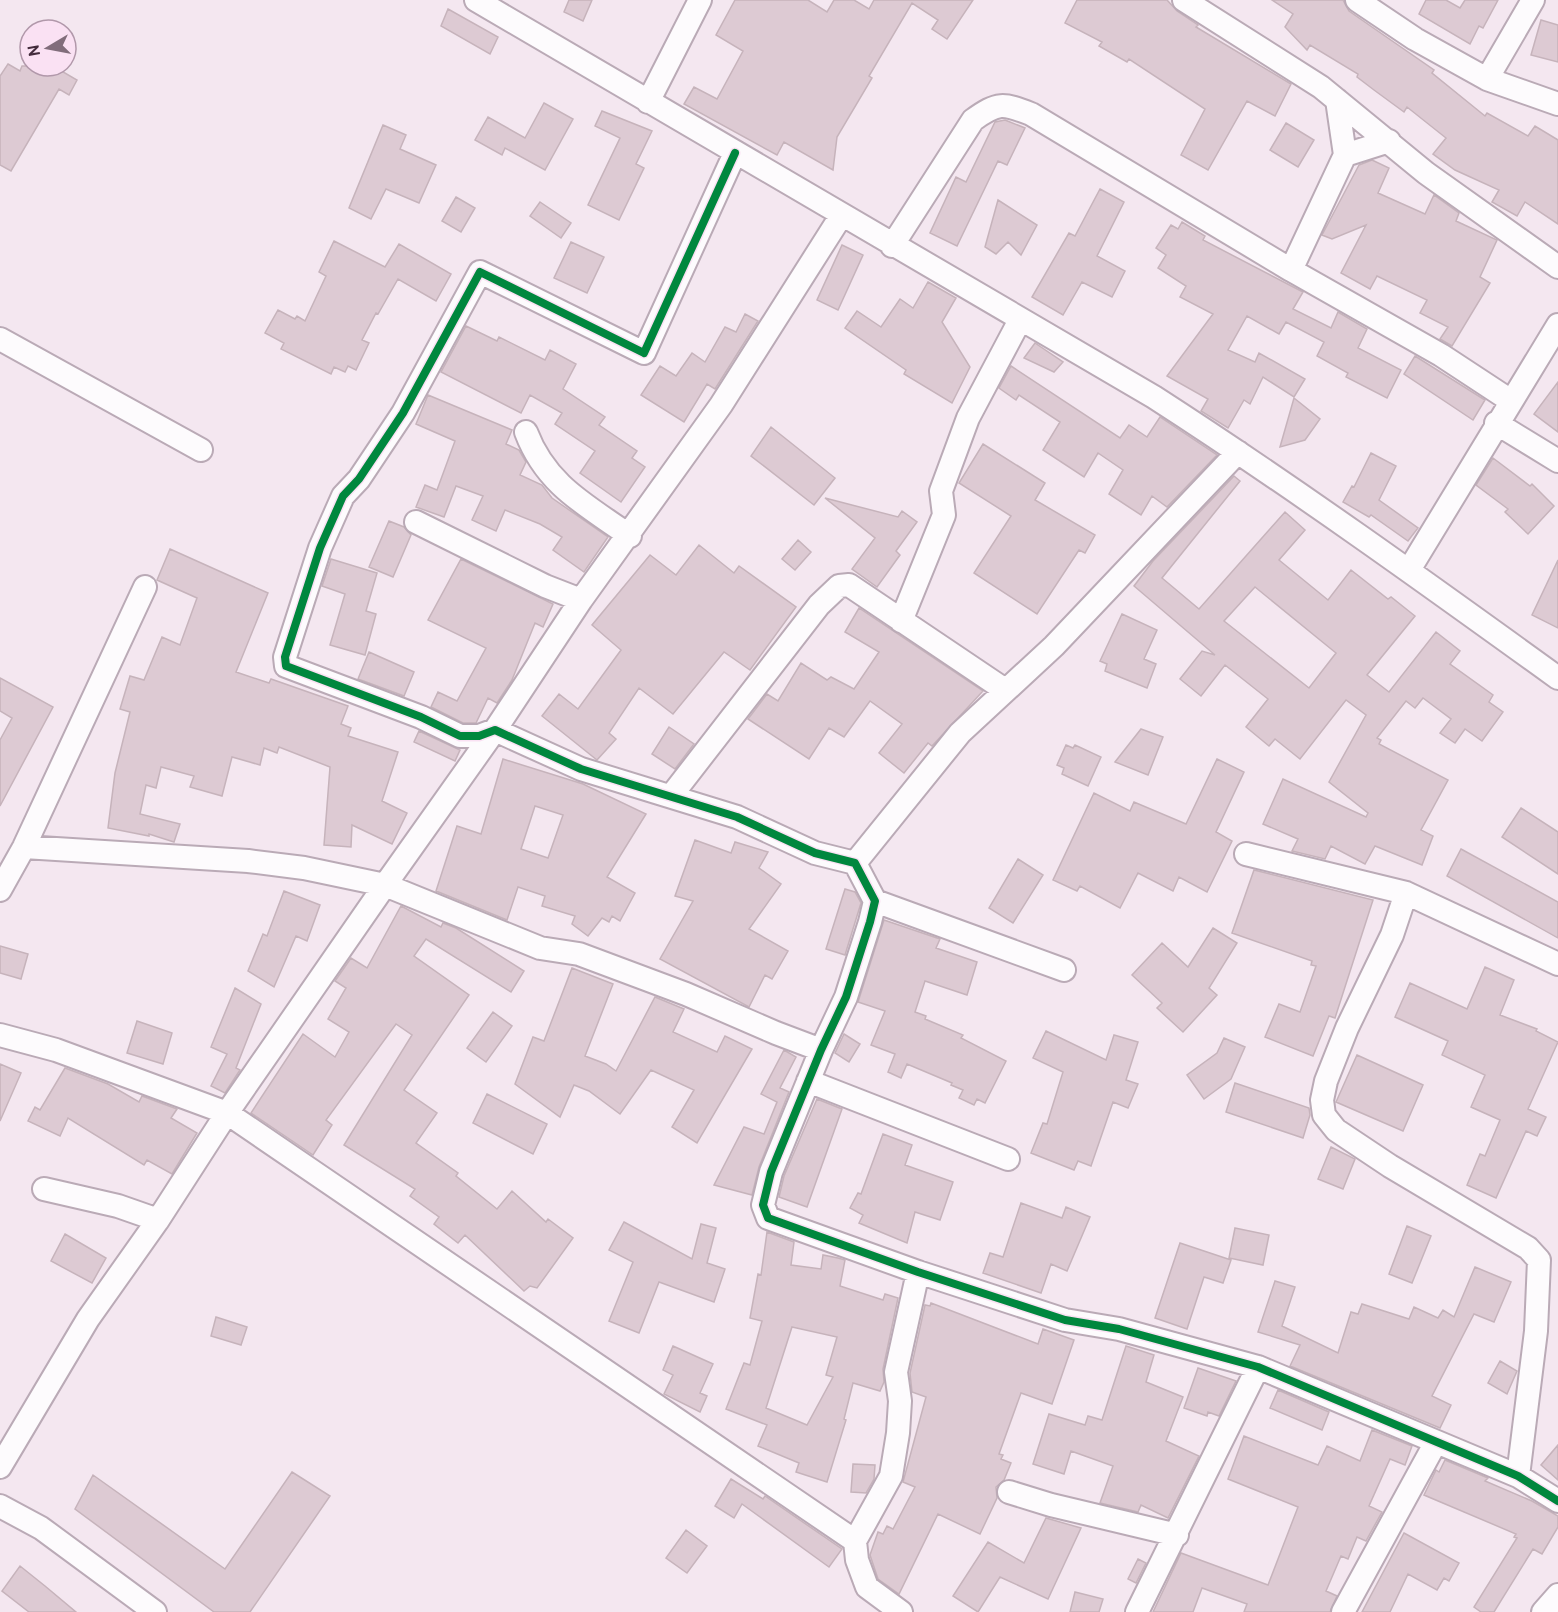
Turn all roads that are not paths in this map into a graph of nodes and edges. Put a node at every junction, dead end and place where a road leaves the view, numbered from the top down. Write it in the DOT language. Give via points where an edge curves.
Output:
graph roads {
  1 [pos="700,0"];
  2 [pos="1184,0"];
  3 [pos="1357,0"];
  4 [pos="1533,0"];
  5 [pos="481,1"];
  6 [pos="1487,79"];
  7 [pos="1337,100"];
  8 [pos="648,102"];
  9 [pos="1558,104"];
  10 [pos="1389,141"];
  11 [pos="735,153"];
  12 [pos="1345,155"];
  13 [pos="841,216"];
  14 [pos="892,246"];
  15 [pos="1558,267"];
  16 [pos="1291,270"];
  17 [pos="1020,320"];
  18 [pos="1558,325"];
  19 [pos="0,339"];
  20 [pos="1511,401"];
  21 [pos="1496,423"];
  22 [pos="526,432"];
  23 [pos="201,450"];
  24 [pos="1238,452"];
  25 [pos="1558,461"];
  26 [pos="416,522"];
  27 [pos="630,536"];
  28 [pos="1409,570"];
  29 [pos="145,587"];
  30 [pos="581,600"];
  31 [pos="901,621"];
  32 [pos="1558,678"];
  33 [pos="1005,690"];
  34 [pos="495,730"];
  35 [pos="671,796"];
  36 [pos="24,848"];
  37 [pos="1246,854"];
  38 [pos="855,863"];
  39 [pos="385,885"];
  40 [pos="0,890"];
  41 [pos="1406,893"];
  42 [pos="875,901"];
  43 [pos="1558,964"];
  44 [pos="1064,970"];
  45 [pos="0,1035"];
  46 [pos="821,1050"];
  47 [pos="808,1081"];
  48 [pos="227,1113"];
  49 [pos="1008,1159"];
  50 [pos="44,1189"];
  51 [pos="158,1220"];
  52 [pos="1549,1262"];
  53 [pos="918,1272"];
  54 [pos="1257,1367"];
  55 [pos="1436,1442"];
  56 [pos="0,1467"];
  57 [pos="1518,1476"];
  58 [pos="1009,1492"];
  59 [pos="1558,1501"];
  60 [pos="0,1506"];
  61 [pos="1177,1535"];
  62 [pos="855,1540"];
  63 [pos="155,1612"];
  64 [pos="901,1612"];
  65 [pos="1137,1612"];
  66 [pos="1343,1612"];
  1 -- 8 [label="street"];
  2 -- 7 [label="street"];
  3 -- 6 [label="street" via="1415,39"];
  4 -- 6 [label="street"];
  5 -- 8 [label="street"];
  6 -- 9 [label="street"];
  7 -- 10 [label="street"];
  7 -- 12 [label="street"];
  8 -- 11 [label="street"];
  10 -- 12 [label="street"];
  10 -- 15 [label="street" via="1426,173"];
  11 -- 13 [label="street"];
  11 -- 34 [label="street" via="644,353 480,272 403,413 359,479 343,496 328,530 300,605 286,666 421,717 460,736 479,736"];
  12 -- 16 [label="street"];
  13 -- 14 [label="street"];
  13 -- 27 [label="street" via="721,405"];
  14 -- 16 [label="street" via="974,120 992,106 1009,105"];
  14 -- 17 [label="street"];
  16 -- 20 [label="street" via="1441,355"];
  17 -- 24 [label="street"];
  17 -- 31 [label="street" via="968,418 941,491 944,515"];
  18 -- 20 [label="street"];
  19 -- 23 [label="street"];
  20 -- 21 [label="street"];
  21 -- 25 [label="street"];
  21 -- 28 [label="street"];
  22 -- 27 [label="street" via="543,468 563,489"];
  24 -- 28 [label="street"];
  24 -- 33 [label="street" via="1054,646"];
  26 -- 30 [label="street"];
  27 -- 30 [label="street"];
  28 -- 32 [label="street"];
  29 -- 36 [label="street"];
  30 -- 34 [label="street"];
  31 -- 33 [label="street"];
  31 -- 35 [label="street" via="849,585 839,586 773,663"];
  33 -- 38 [label="street" via="960,733"];
  34 -- 35 [label="street" via="581,769"];
  34 -- 39 [label="street"];
  35 -- 38 [label="street" via="737,817 815,852"];
  36 -- 39 [label="street" via="248,861"];
  36 -- 40 [label="street"];
  37 -- 41 [label="street"];
  38 -- 42 [label="street"];
  39 -- 46 [label="street" via="540,948 579,954 686,994"];
  39 -- 48 [label="street"];
  41 -- 43 [label="street"];
  41 -- 52 [label="street" via="1392,935 1326,1081 1324,1115 1336,1130 1354,1142"];
  42 -- 44 [label="street"];
  42 -- 46 [label="street" via="846,997"];
  45 -- 48 [label="street" via="57,1050"];
  46 -- 47 [label="street"];
  47 -- 49 [label="street"];
  47 -- 53 [label="street" via="771,1172 763,1205 768,1218"];
  48 -- 51 [label="street"];
  48 -- 62 [label="street"];
  50 -- 51 [label="street" via="118,1206"];
  51 -- 56 [label="street" via="88,1319"];
  52 -- 57 [label="street" via="1538,1312"];
  53 -- 54 [label="street" via="1065,1320 1119,1329"];
  53 -- 62 [label="street" via="896,1372 900,1401 891,1476"];
  54 -- 55 [label="street"];
  54 -- 61 [label="street"];
  55 -- 57 [label="street"];
  55 -- 66 [label="street"];
  57 -- 59 [label="street"];
  58 -- 61 [label="street"];
  60 -- 63 [label="street" via="41,1528"];
  61 -- 65 [label="street"];
  62 -- 64 [label="street" via="857,1560 867,1587"];
}
